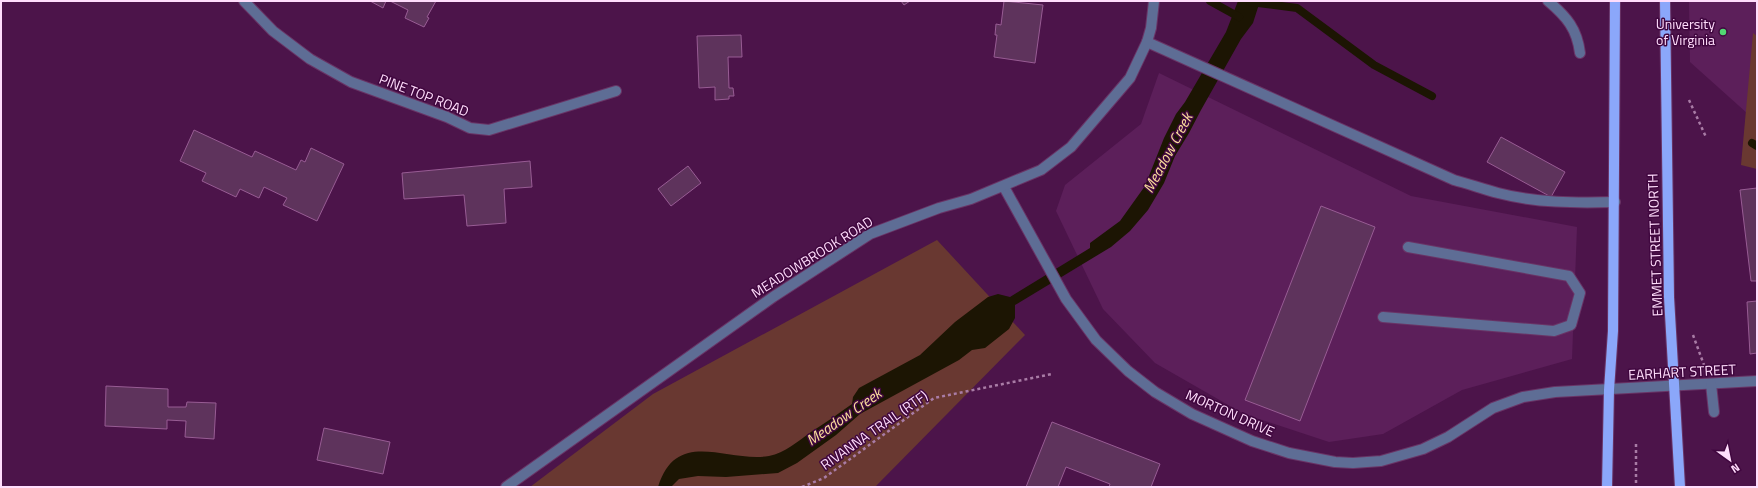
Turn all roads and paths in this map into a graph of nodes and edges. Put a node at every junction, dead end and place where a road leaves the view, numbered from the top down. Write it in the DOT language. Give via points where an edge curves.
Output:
graph roads {
  1 [pos="244,1"];
  2 [pos="1154,1"];
  3 [pos="1548,1"];
  4 [pos="1615,1"];
  5 [pos="1665,1"];
  6 [pos="1148,42"];
  7 [pos="1580,53"];
  8 [pos="616,92"];
  9 [pos="1690,100"];
  10 [pos="1706,137"];
  11 [pos="1004,187"];
  12 [pos="1615,202"];
  13 [pos="1408,246"];
  14 [pos="1382,317"];
  15 [pos="1693,335"];
  16 [pos="1052,374"];
  17 [pos="1757,381"];
  18 [pos="1711,384"];
  19 [pos="1675,386"];
  20 [pos="1609,390"];
  21 [pos="1714,412"];
  22 [pos="1636,444"];
  23 [pos="506,487"];
  24 [pos="802,487"];
  25 [pos="1607,487"];
  26 [pos="1636,487"];
  27 [pos="1680,487"];
  1 -- 8 [label="street, PINE TOP ROAD" via="273,31 310,59 351,82 470,128 489,130"];
  2 -- 6 [label="street, MEADOWBROOK ROAD"];
  3 -- 7 [label="street" via="1564,14 1578,38"];
  4 -- 12 [label="main road"];
  5 -- 19 [label="main road, EMMET STREET NORTH" via="1668,246"];
  6 -- 11 [label="street, MEADOWBROOK ROAD" via="1130,78 1071,147 1041,170"];
  6 -- 12 [label="street" via="1454,180 1499,194 1536,200 1574,203"];
  9 -- 10 [label="path"];
  11 -- 20 [label="street, MORTON DRIVE" via="1066,299 1096,340 1128,371 1155,392 1192,414 1252,441 1335,462 1382,461 1422,450 1448,437 1493,408 1523,397 1554,392"];
  11 -- 23 [label="street, MEADOWBROOK ROAD" via="870,234 773,297"];
  12 -- 20 [label="main road" via="1613,331"];
  13 -- 14 [label="street" via="1569,276 1580,292 1571,325 1554,332"];
  15 -- 18 [label="path"];
  16 -- 24 [label="path, RIVANNA TRAIL (RTF)" via="934,398 824,478"];
  17 -- 18 [label="street, EARHART STREET"];
  18 -- 19 [label="street, EARHART STREET"];
  18 -- 21 [label="street"];
  19 -- 20 [label="street, EARHART STREET"];
  19 -- 27 [label="main road, EMMET STREET NORTH"];
  20 -- 25 [label="main road"];
  22 -- 26 [label="path"];
}
